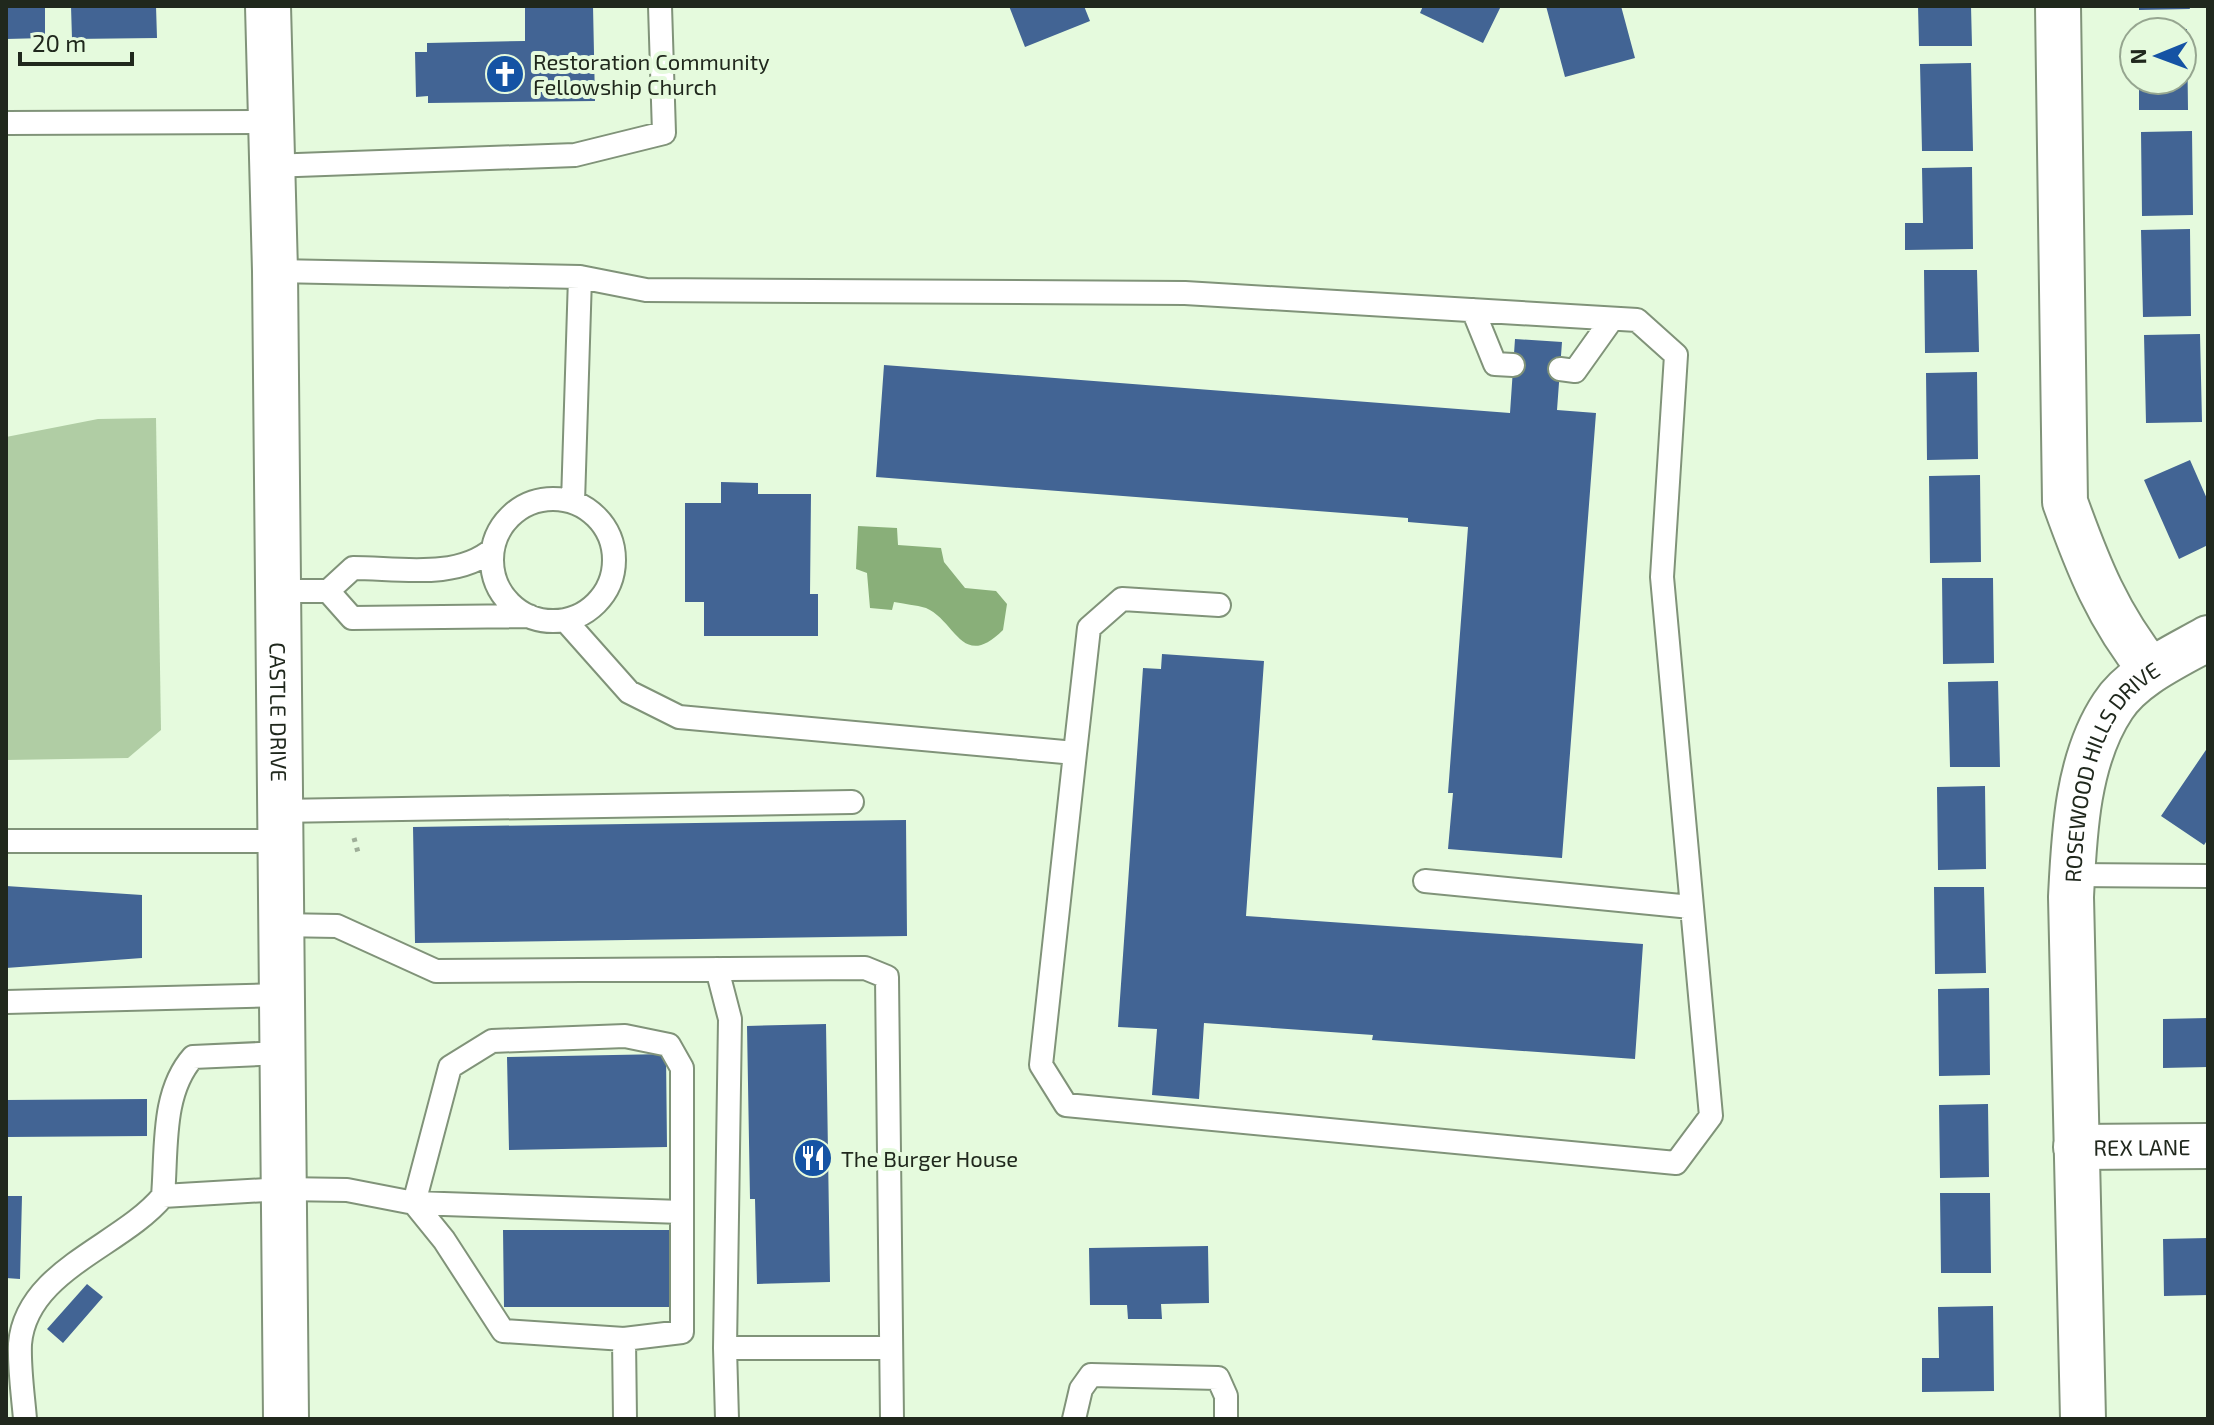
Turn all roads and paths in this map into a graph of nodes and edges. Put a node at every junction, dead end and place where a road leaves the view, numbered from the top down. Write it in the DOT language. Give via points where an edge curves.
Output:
graph roads {
  1 [pos="268,6"];
  2 [pos="660,6"];
  3 [pos="2058,6"];
  4 [pos="270,122"];
  5 [pos="6,123"];
  6 [pos="270,166"];
  7 [pos="275,271"];
  8 [pos="580,277"];
  9 [pos="1473,310"];
  10 [pos="1612,319"];
  11 [pos="1513,365"];
  12 [pos="1560,369"];
  13 [pos="573,502"];
  14 [pos="493,549"];
  15 [pos="277,591"];
  16 [pos="328,591"];
  17 [pos="1219,605"];
  18 [pos="529,616"];
  19 [pos="565,620"];
  20 [pos="2208,638"];
  21 [pos="2151,670"];
  22 [pos="1075,753"];
  23 [pos="852,802"];
  24 [pos="278,826"];
  25 [pos="6,841"];
  26 [pos="2072,875"];
  27 [pos="2208,876"];
  28 [pos="1425,881"];
  29 [pos="1691,907"];
  30 [pos="279,925"];
  31 [pos="717,969"];
  32 [pos="281,995"];
  33 [pos="6,1002"];
  34 [pos="281,1053"];
  35 [pos="2208,1146"];
  36 [pos="2076,1147"];
  37 [pos="283,1189"];
  38 [pos="163,1196"];
  39 [pos="414,1203"];
  40 [pos="682,1212"];
  41 [pos="624,1339"];
  42 [pos="13,1343"];
  43 [pos="725,1348"];
  44 [pos="891,1348"];
  45 [pos="25,1419"];
  46 [pos="286,1419"];
  47 [pos="625,1419"];
  48 [pos="727,1419"];
  49 [pos="892,1419"];
  50 [pos="1074,1419"];
  51 [pos="1226,1419"];
  52 [pos="2083,1419"];
  1 -- 4 [label="street, CASTLE DRIVE"];
  2 -- 6 [label="lane" via="664,133 575,155"];
  3 -- 21 [label="street, ROSEWOOD HILLS DRIVE" via="2065,502 2120,632"];
  4 -- 5 [label="lane"];
  4 -- 6 [label="street, CASTLE DRIVE"];
  6 -- 7 [label="street, CASTLE DRIVE"];
  7 -- 8 [label="lane"];
  7 -- 15 [label="street, CASTLE DRIVE"];
  8 -- 9 [label="lane" via="646,290 1185,293"];
  8 -- 13 [label="lane"];
  9 -- 10 [label="lane"];
  9 -- 11 [label="lane" via="1495,364"];
  10 -- 12 [label="lane" via="1575,371"];
  10 -- 29 [label="lane" via="1637,320 1676,355 1662,577"];
  13 -- 14 [label="lane" via="552,499 513,514"];
  13 -- 19 [label="lane" via="605,527 614,567 598,602"];
  14 -- 16 [label="lane" via="461,568 353,568"];
  14 -- 18 [label="lane" via="500,590"];
  15 -- 16 [label="lane"];
  15 -- 24 [label="street, CASTLE DRIVE"];
  16 -- 18 [label="lane" via="352,618"];
  17 -- 22 [label="lane" via="1122,599 1089,628"];
  18 -- 19 [label="lane"];
  19 -- 22 [label="lane" via="629,692 679,717"];
  20 -- 21 [label="street"];
  21 -- 26 [label="street, ROSEWOOD HILLS DRIVE" via="2114,703 2095,743 2074,827"];
  22 -- 29 [label="lane" via="1041,1065 1066,1105 1676,1163 1711,1116"];
  23 -- 24 [label="lane"];
  24 -- 25 [label="lane"];
  24 -- 30 [label="street, CASTLE DRIVE"];
  26 -- 27 [label="lane"];
  26 -- 36 [label="street, ROSEWOOD HILLS DRIVE"];
  28 -- 29 [label="lane"];
  30 -- 31 [label="lane" via="337,926 436,971"];
  30 -- 32 [label="street, CASTLE DRIVE"];
  31 -- 43 [label="lane" via="730,1019"];
  31 -- 44 [label="lane" via="865,968 887,977"];
  32 -- 33 [label="lane"];
  32 -- 34 [label="street, CASTLE DRIVE"];
  34 -- 37 [label="street, CASTLE DRIVE"];
  34 -- 38 [label="lane" via="193,1057 181,1070 172,1090"];
  35 -- 36 [label="street, REX LANE"];
  36 -- 52 [label="street, ROSEWOOD HILLS DRIVE"];
  37 -- 38 [label="lane"];
  37 -- 39 [label="lane" via="347,1190"];
  37 -- 46 [label="street, CASTLE DRIVE"];
  38 -- 42 [label="lane" via="122,1233 49,1284"];
  39 -- 40 [label="lane"];
  39 -- 40 [label="lane" via="450,1067 492,1041 625,1036 669,1045 682,1068"];
  39 -- 41 [label="lane" via="503,1331"];
  40 -- 41 [label="lane" via="682,1332"];
  41 -- 47 [label="lane"];
  42 -- 45 [label="lane"];
  43 -- 44 [label="lane"];
  43 -- 48 [label="lane"];
  44 -- 49 [label="lane"];
  50 -- 51 [label="lane" via="1081,1389 1091,1375 1218,1378 1226,1396"];
}
